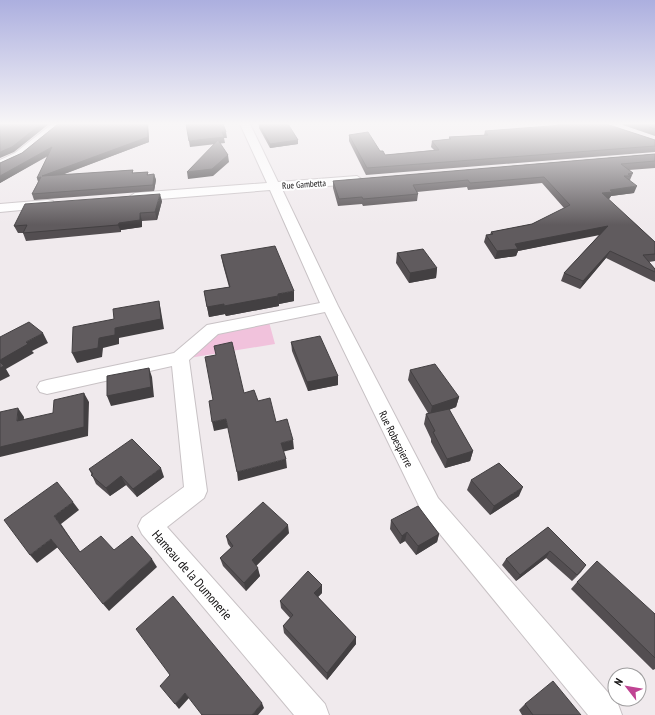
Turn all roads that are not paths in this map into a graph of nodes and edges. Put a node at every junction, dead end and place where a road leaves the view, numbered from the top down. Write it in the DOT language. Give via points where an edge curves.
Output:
graph roads {
  1 [pos="15,157"];
  2 [pos="261,157"];
  3 [pos="0,165"];
  4 [pos="370,179"];
  5 [pos="275,187"];
  6 [pos="126,198"];
  7 [pos="63,203"];
  8 [pos="0,208"];
  9 [pos="330,306"];
  10 [pos="180,358"];
  11 [pos="47,386"];
  12 [pos="314,715"];
  13 [pos="607,715"];
  1 -- 3 [label="street"];
  2 -- 5 [label="street, Rue Robespierre"];
  4 -- 5 [label="street, Rue Gambetta"];
  5 -- 6 [label="street, Rue Gambetta"];
  5 -- 9 [label="street, Rue Robespierre"];
  7 -- 8 [label="street"];
  9 -- 10 [label="street" via="213,329"];
  9 -- 13 [label="street, Rue Robespierre" via="430,506"];
  10 -- 11 [label="street"];
  10 -- 12 [label="street, Hameau de la Dumonerie" via="196,491 150,526"];
}
